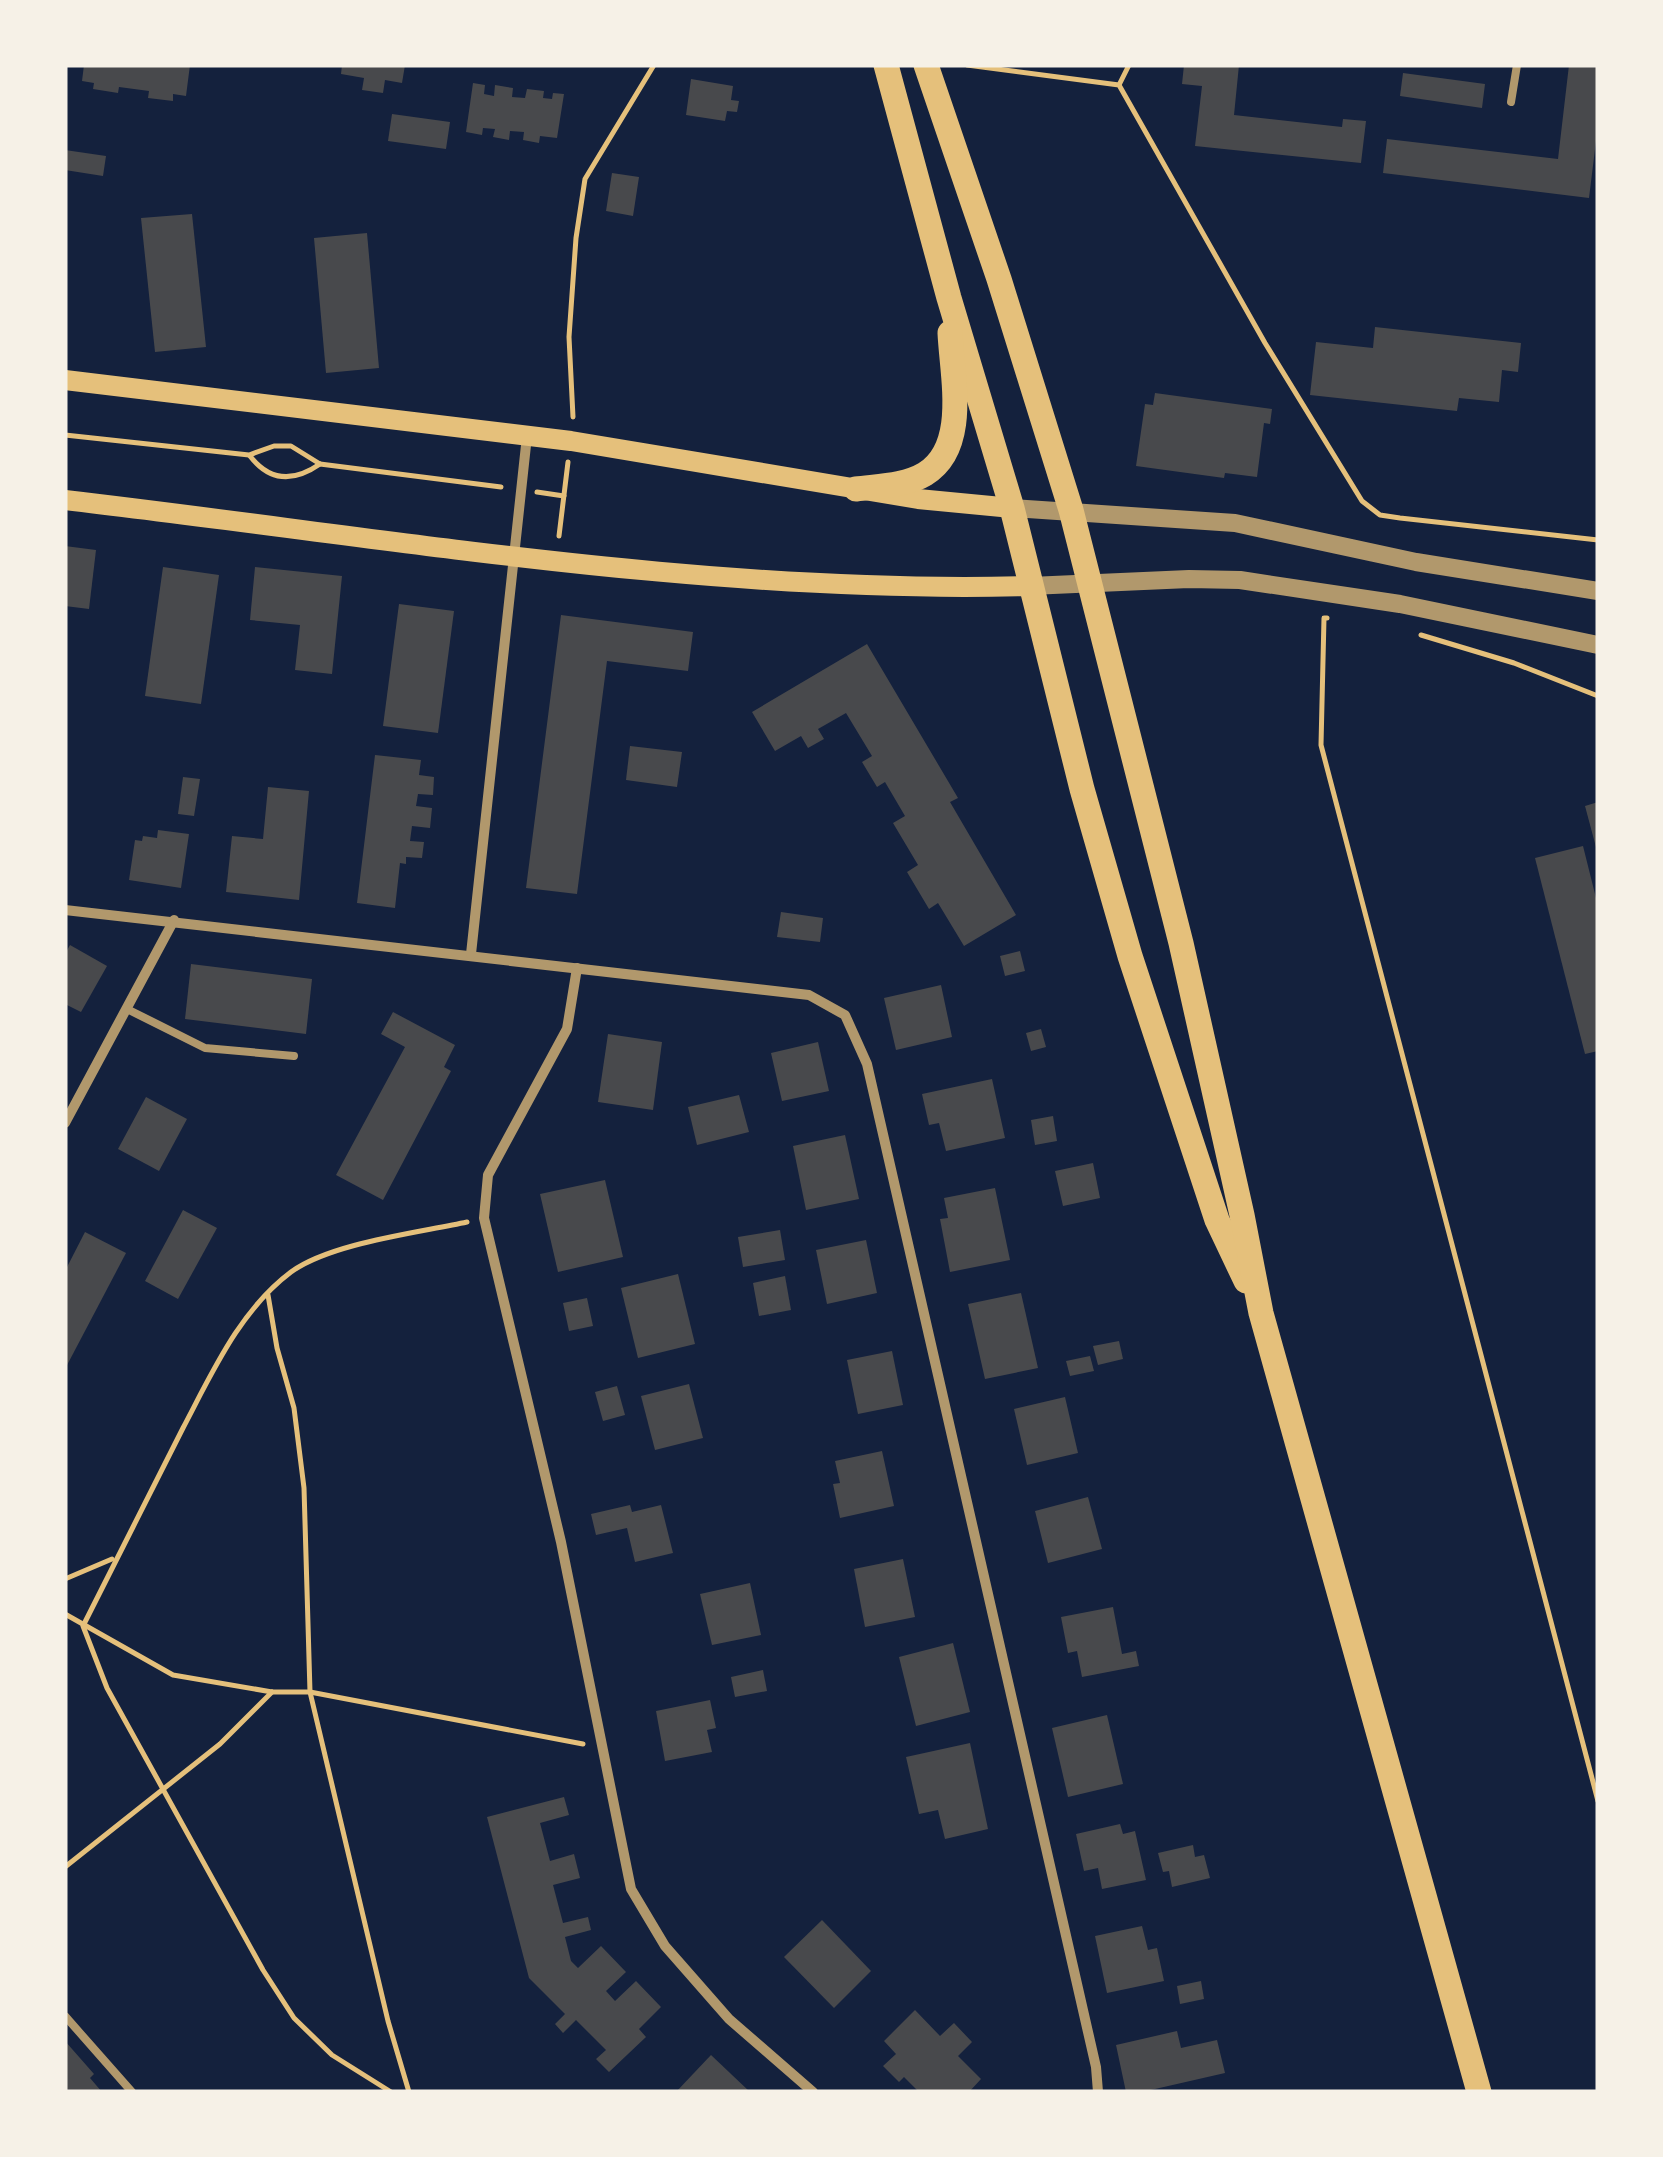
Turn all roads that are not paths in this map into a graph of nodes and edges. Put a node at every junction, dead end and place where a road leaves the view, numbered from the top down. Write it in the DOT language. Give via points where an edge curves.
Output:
graph roads {
  1 [pos="886,65"];
  2 [pos="926,65"];
  3 [pos="1516,65"];
  4 [pos="1511,102"];
  5 [pos="949,298"];
  6 [pos="65,380"];
  7 [pos="527,436"];
  8 [pos="856,490"];
  9 [pos="65,500"];
  10 [pos="1012,508"];
  11 [pos="1072,510"];
  12 [pos="514,556"];
  13 [pos="1090,584"];
  14 [pos="1030,586"];
  15 [pos="1598,591"];
  16 [pos="1598,645"];
  17 [pos="65,910"];
  18 [pos="174,920"];
  19 [pos="471,954"];
  20 [pos="578,968"];
  21 [pos="126,1009"];
  22 [pos="294,1056"];
  23 [pos="65,1123"];
  24 [pos="1261,1313"];
  25 [pos="65,2016"];
  26 [pos="132,2092"];
  27 [pos="813,2092"];
  28 [pos="1098,2092"];
  29 [pos="1479,2092"];
  1 -- 5 [label="main road"];
  2 -- 11 [label="main road"];
  3 -- 4 [label="lane"];
  5 -- 8 [label="main road" via="950,446 924,475"];
  5 -- 10 [label="main road"];
  6 -- 7 [label="main road"];
  7 -- 8 [label="main road"];
  7 -- 12 [label="street"];
  8 -- 10 [label="main road"];
  9 -- 12 [label="main road"];
  10 -- 11 [label="street"];
  10 -- 14 [label="main road"];
  11 -- 13 [label="main road"];
  11 -- 15 [label="street" via="1281,530 1416,562"];
  12 -- 14 [label="main road" via="866,586"];
  12 -- 19 [label="street"];
  13 -- 14 [label="street"];
  13 -- 16 [label="street" via="1240,580"];
  13 -- 24 [label="main road" via="1181,943"];
  14 -- 24 [label="main road" via="1160,1053 1217,1220"];
  17 -- 18 [label="street"];
  18 -- 19 [label="street"];
  18 -- 21 [label="street"];
  19 -- 20 [label="street"];
  20 -- 27 [label="street" via="567,1029 488,1175 484,1218 561,1542 630,1889 666,1946 729,2019"];
  20 -- 28 [label="street" via="809,995 845,1015 866,1064"];
  21 -- 22 [label="lane" via="205,1048"];
  21 -- 23 [label="street"];
  24 -- 29 [label="main road"];
  25 -- 26 [label="lane"];
}
